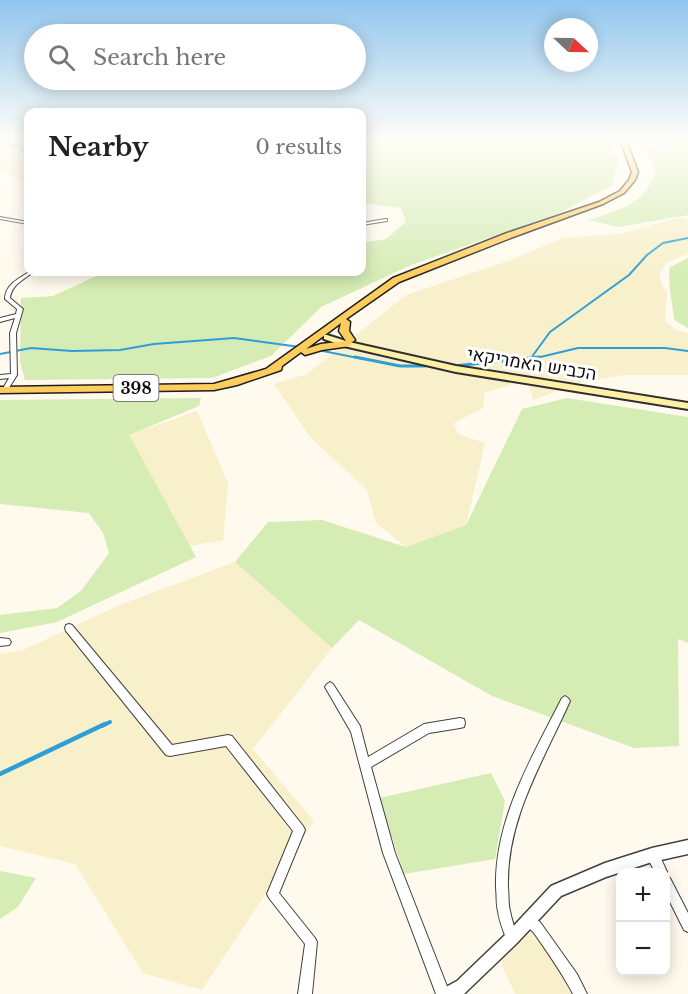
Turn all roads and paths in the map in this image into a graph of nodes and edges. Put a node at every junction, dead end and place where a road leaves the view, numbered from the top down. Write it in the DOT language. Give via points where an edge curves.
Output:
graph roads {
  1 [pos="627,186"];
  2 [pos="0,218"];
  3 [pos="385,220"];
  4 [pos="24,222"];
  5 [pos="366,223"];
  6 [pos="420,270"];
  7 [pos="26,276"];
  8 [pos="18,315"];
  9 [pos="0,320"];
  10 [pos="346,322"];
  11 [pos="327,334"];
  12 [pos="349,342"];
  13 [pos="305,352"];
  14 [pos="270,370"];
  15 [pos="14,375"];
  16 [pos="0,377"];
  17 [pos="3,390"];
  18 [pos="688,406"];
  19 [pos="69,628"];
  20 [pos="330,687"];
  21 [pos="565,701"];
  22 [pos="460,723"];
  23 [pos="365,765"];
  24 [pos="688,847"];
  25 [pos="652,855"];
  26 [pos="658,868"];
  27 [pos="670,890"];
  28 [pos="528,920"];
  29 [pos="688,927"];
  30 [pos="512,938"];
  31 [pos="466,989"];
  32 [pos="305,994"];
  33 [pos="443,994"];
  34 [pos="450,994"];
  35 [pos="580,994"];
  1 -- 6 [label="main road, 398" via="601,203"];
  2 -- 4 [label="street"];
  3 -- 5 [label="street"];
  6 -- 10 [label="main road, 398"];
  6 -- 11 [label="main road, 398" via="386,286"];
  7 -- 8 [label="street" via="7,292 20,309"];
  8 -- 9 [label="street"];
  8 -- 15 [label="street" via="13,333"];
  10 -- 11 [label="main road, 398"];
  10 -- 12 [label="main road" via="344,331"];
  11 -- 12 [label="main road, הכביש האמריקאי"];
  11 -- 13 [label="main road, 398"];
  11 -- 14 [label="main road, 398"];
  12 -- 13 [label="main road"];
  12 -- 18 [label="main road, הכביש האמריקאי" via="465,371"];
  13 -- 14 [label="main road, 398"];
  14 -- 17 [label="main road, 398" via="214,387"];
  15 -- 16 [label="street"];
  15 -- 17 [label="street"];
  19 -- 32 [label="street" via="170,751 228,740 299,830 273,894 311,942"];
  20 -- 23 [label="street" via="356,730"];
  21 -- 30 [label="street" via="514,808 503,851 503,908"];
  22 -- 23 [label="street" via="428,728"];
  23 -- 33 [label="street" via="389,853"];
  24 -- 25 [label="street"];
  25 -- 26 [label="street"];
  25 -- 28 [label="street" via="556,891"];
  27 -- 29 [label="street"];
  28 -- 30 [label="street"];
  28 -- 35 [label="street" via="536,926"];
  30 -- 31 [label="street"];
  31 -- 34 [label="street"];
}
